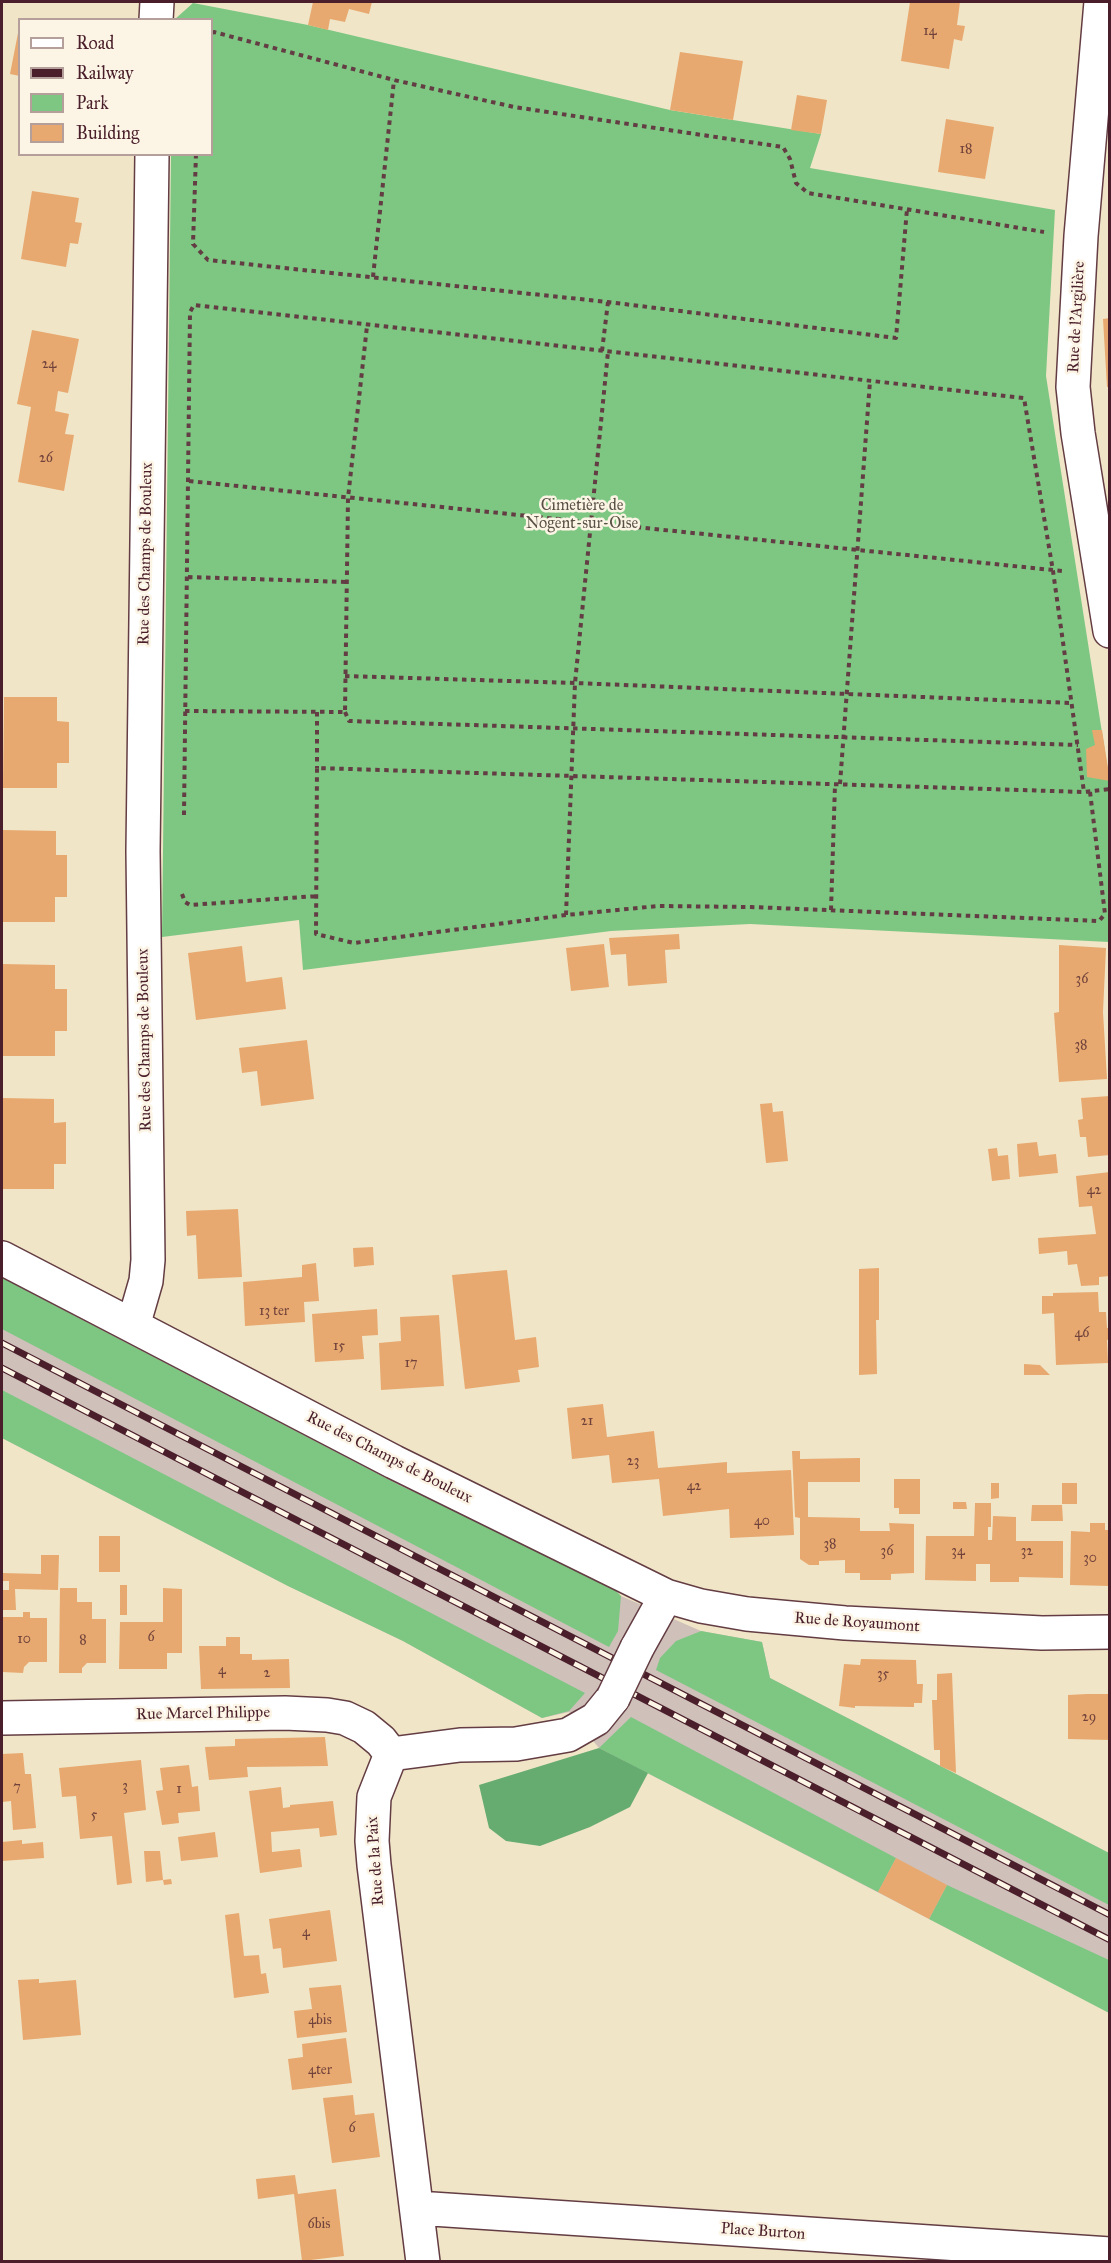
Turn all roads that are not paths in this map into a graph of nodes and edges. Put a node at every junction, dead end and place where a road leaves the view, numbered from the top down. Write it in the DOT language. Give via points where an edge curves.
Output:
graph roads {
  1 [pos="157,2"];
  2 [pos="1101,2"];
  3 [pos="156,18"];
  4 [pos="152,156"];
  5 [pos="1110,631"];
  6 [pos="2,1258"];
  7 [pos="133,1326"];
  8 [pos="666,1596"];
  9 [pos="1110,1632"];
  10 [pos="2,1718"];
  11 [pos="391,1754"];
  12 [pos="417,2208"];
  13 [pos="1110,2254"];
  14 [pos="423,2262"];
  1 -- 3 [label="street"];
  2 -- 5 [label="street, Rue de l'Argilière" via="1073,387"];
  4 -- 7 [label="street, Rue des Champs de Bouleux" via="143,851 148,1260"];
  6 -- 7 [label="street"];
  7 -- 8 [label="street, Rue des Champs de Bouleux" via="394,1462"];
  8 -- 9 [label="street, Rue de Royaumont" via="728,1611 845,1623 1042,1633"];
  8 -- 11 [label="street, bridge" via="613,1698 596,1719 568,1735 516,1744 460,1745"];
  10 -- 11 [label="street, Rue Marcel Philippe" via="308,1713 345,1718 364,1727"];
  11 -- 12 [label="street, Rue de la Paix" via="374,1797 372,1841"];
  12 -- 13 [label="street, Place Burton"];
  12 -- 14 [label="street, Rue de la Paix"];
}
